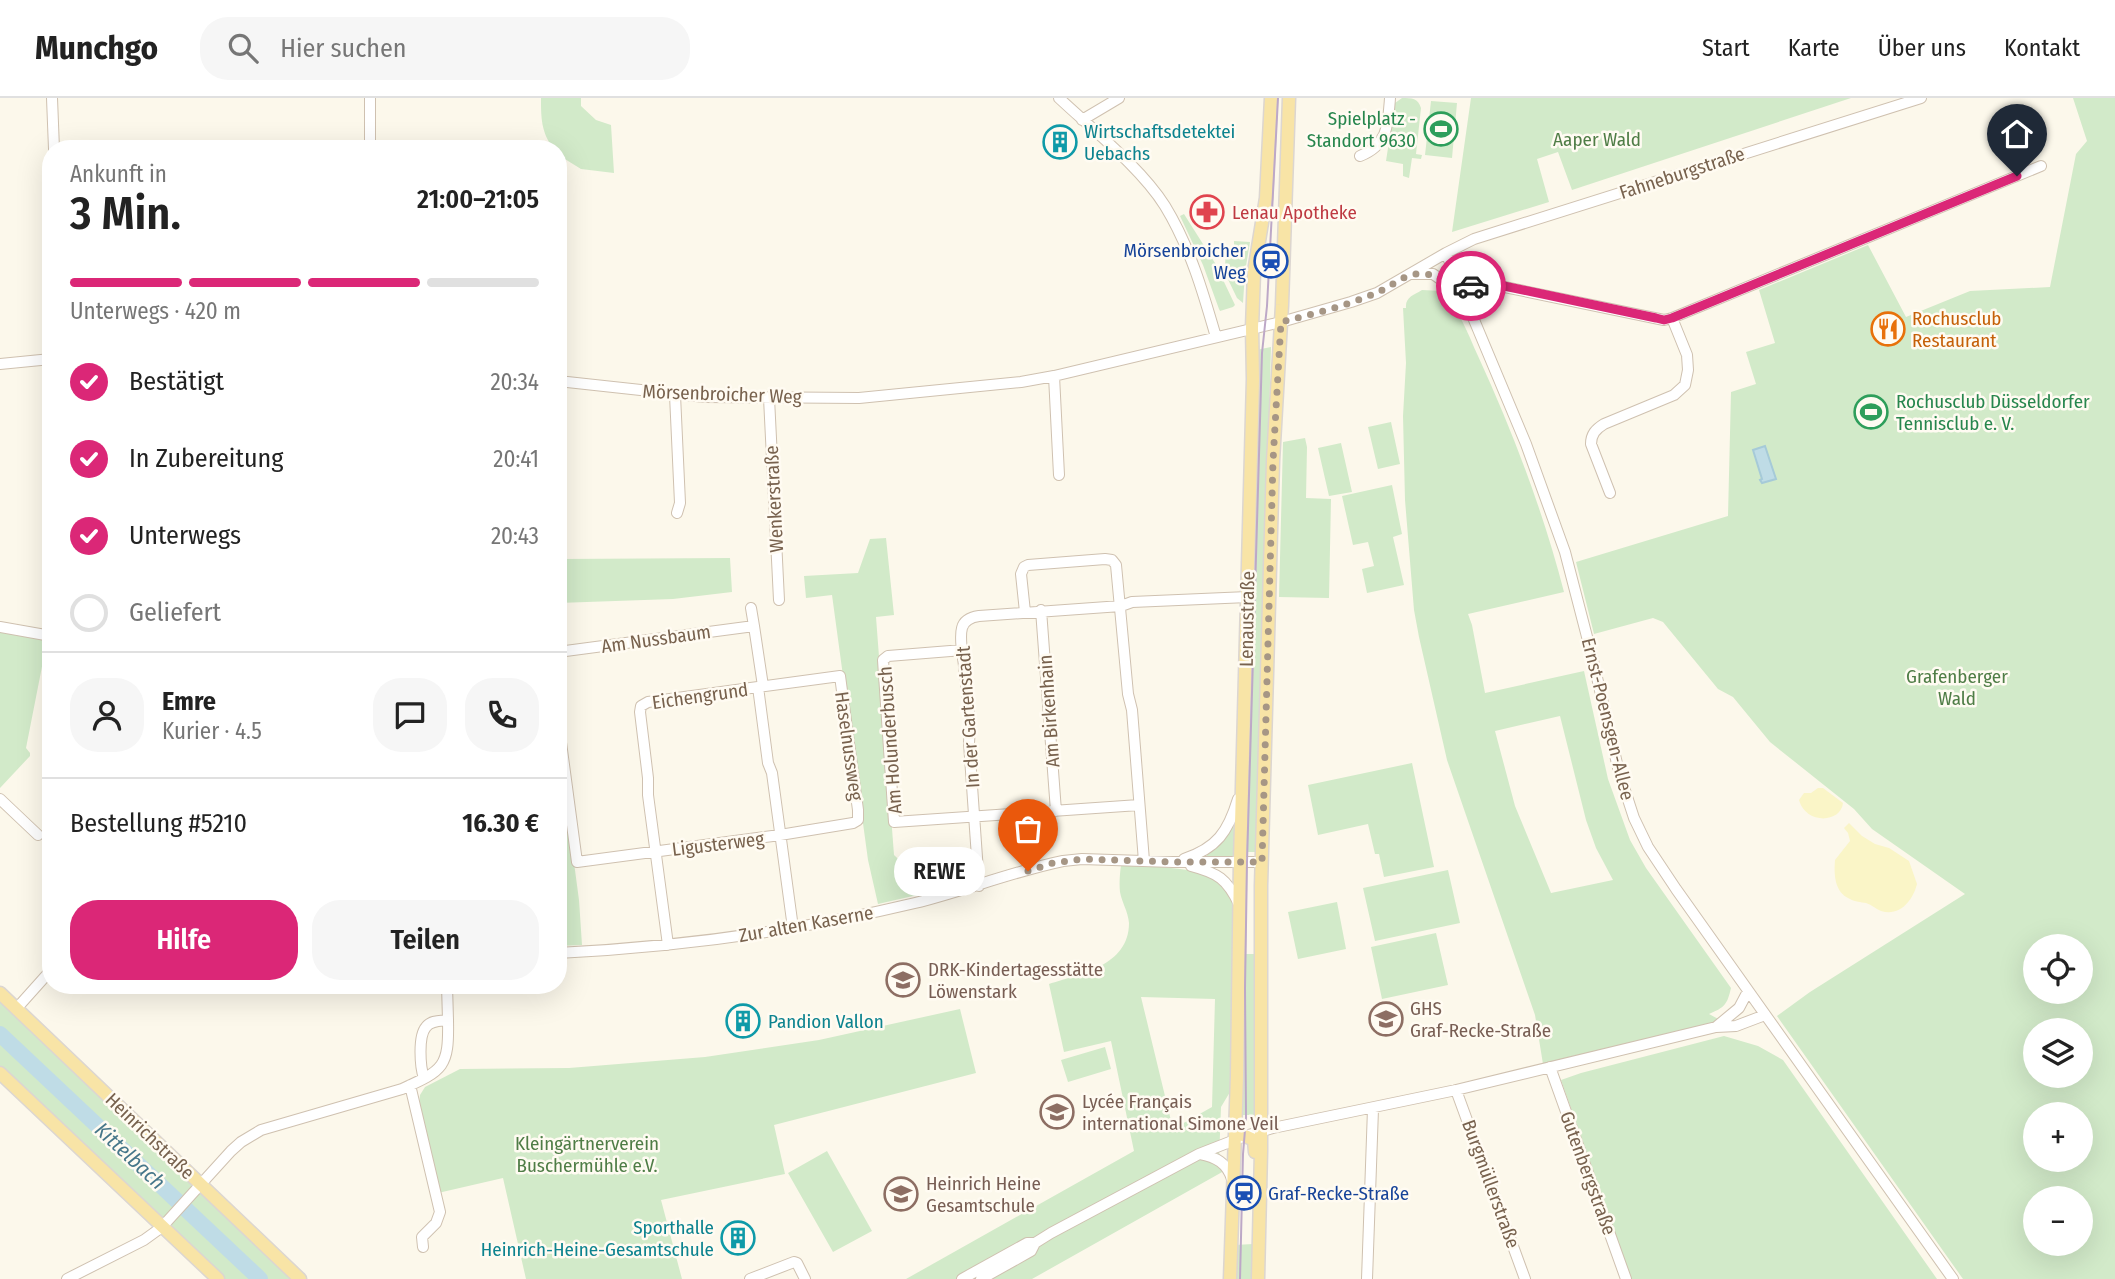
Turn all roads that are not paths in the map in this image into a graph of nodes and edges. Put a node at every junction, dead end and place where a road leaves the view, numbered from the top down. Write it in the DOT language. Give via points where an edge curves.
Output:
graph roads {
  1 [pos="52,98"];
  2 [pos="370,98"];
  3 [pos="1059,98"];
  4 [pos="1119,98"];
  5 [pos="1271,98"];
  6 [pos="1289,98"];
  7 [pos="1390,98"];
  8 [pos="1921,98"];
  9 [pos="1082,120"];
  10 [pos="54,140"];
  11 [pos="370,140"];
  12 [pos="1360,156"];
  13 [pos="2041,166"];
  14 [pos="1446,253"];
  15 [pos="1411,274"];
  16 [pos="1461,289"];
  17 [pos="1672,318"];
  18 [pos="1281,322"];
  19 [pos="1252,328"];
  20 [pos="1216,337"];
  21 [pos="42,360"];
  22 [pos="0,364"];
  23 [pos="1054,376"];
  24 [pos="567,382"];
  25 [pos="675,395"];
  26 [pos="769,398"];
  27 [pos="1059,475"];
  28 [pos="1610,493"];
  29 [pos="677,513"];
  30 [pos="1248,597"];
  31 [pos="779,600"];
  32 [pos="1121,606"];
  33 [pos="751,608"];
  34 [pos="1041,610"];
  35 [pos="1025,612"];
  36 [pos="754,626"];
  37 [pos="0,627"];
  38 [pos="42,634"];
  39 [pos="963,650"];
  40 [pos="567,651"];
  41 [pos="760,687"];
  42 [pos="1243,783"];
  43 [pos="567,787"];
  44 [pos="0,799"];
  45 [pos="1139,805"];
  46 [pos="1056,811"];
  47 [pos="974,816"];
  48 [pos="38,835"];
  49 [pos="780,835"];
  50 [pos="656,852"];
  51 [pos="1144,861"];
  52 [pos="1240,861"];
  53 [pos="1173,862"];
  54 [pos="1262,862"];
  55 [pos="979,886"];
  56 [pos="1239,905"];
  57 [pos="793,928"];
  58 [pos="668,945"];
  59 [pos="567,952"];
  60 [pos="42,980"];
  61 [pos="1748,990"];
  62 [pos="0,993"];
  63 [pos="447,994"];
  64 [pos="16,1009"];
  65 [pos="1765,1015"];
  66 [pos="448,1020"];
  67 [pos="1716,1027"];
  68 [pos="1550,1067"];
  69 [pos="0,1073"];
  70 [pos="424,1078"];
  71 [pos="410,1085"];
  72 [pos="1456,1090"];
  73 [pos="1373,1109"];
  74 [pos="1261,1131"];
  75 [pos="1239,1138"];
  76 [pos="1199,1154"];
  77 [pos="1259,1169"];
  78 [pos="1232,1180"];
  79 [pos="201,1184"];
  80 [pos="162,1227"];
  81 [pos="1035,1243"];
  82 [pos="424,1247"];
  83 [pos="67,1279"];
  84 [pos="218,1279"];
  85 [pos="300,1279"];
  86 [pos="750,1279"];
  87 [pos="805,1279"];
  88 [pos="962,1279"];
  89 [pos="981,1279"];
  90 [pos="1230,1279"];
  91 [pos="1258,1279"];
  92 [pos="1367,1279"];
  93 [pos="1525,1279"];
  94 [pos="1626,1279"];
  95 [pos="1953,1279"];
  1 -- 10 [label="street"];
  2 -- 11 [label="street"];
  3 -- 9 [label="street"];
  4 -- 9 [label="street"];
  5 -- 19 [label="main road, Lenaustraße" via="1267,189 1254,273"];
  6 -- 18 [label="main road, Lenaustraße"];
  7 -- 12 [label="street" via="1382,141"];
  8 -- 14 [label="street, Fahneburgstraße" via="1485,235"];
  9 -- 20 [label="street" via="1142,177 1165,206 1189,251"];
  13 -- 17 [label="street"];
  14 -- 15 [label="street, Mörsenbroicher Weg"];
  14 -- 16 [label="street, Ernst-Poensgen-Allee"];
  15 -- 16 [label="street" via="1433,274"];
  15 -- 18 [label="street, Mörsenbroicher Weg" via="1377,293"];
  16 -- 17 [label="street" via="1485,282"];
  16 -- 61 [label="street, Ernst-Poensgen-Allee" via="1530,454 1564,552 1634,818 1659,864"];
  17 -- 28 [label="street" via="1687,355 1685,385 1674,395 1604,424 1592,437"];
  18 -- 19 [label="street, Mörsenbroicher Weg"];
  18 -- 54 [label="main road, Lenaustraße"];
  19 -- 20 [label="street, Mörsenbroicher Weg"];
  19 -- 30 [label="main road, Lenaustraße"];
  20 -- 23 [label="street, Mörsenbroicher Weg"];
  21 -- 22 [label="street"];
  23 -- 26 [label="street, Mörsenbroicher Weg" via="859,398"];
  23 -- 27 [label="street"];
  24 -- 25 [label="street, Mörsenbroicher Weg"];
  25 -- 26 [label="street, Mörsenbroicher Weg"];
  25 -- 29 [label="street"];
  26 -- 31 [label="street, Wenkerstraße"];
  30 -- 32 [label="street, In der Gartenstadt"];
  30 -- 42 [label="main road, Lenaustraße"];
  32 -- 34 [label="street, In der Gartenstadt"];
  32 -- 35 [label="street" via="1116,565 1105,559 1024,567"];
  32 -- 45 [label="street"];
  33 -- 36 [label="street"];
  34 -- 35 [label="street, In der Gartenstadt"];
  34 -- 46 [label="street, Am Birkenhain"];
  35 -- 39 [label="street, In der Gartenstadt" via="968,620 962,628"];
  36 -- 40 [label="street, Am Nussbaum"];
  36 -- 41 [label="street"];
  37 -- 38 [label="street"];
  39 -- 47 [label="street, In der Gartenstadt"];
  39 -- 47 [label="street, Am Holunderbusch" via="885,657 883,676 894,822"];
  41 -- 49 [label="street, Eichengrund"];
  41 -- 49 [label="street, Haselnussweg" via="840,676 858,820 846,826"];
  41 -- 50 [label="street, Eichengrund" via="641,706"];
  42 -- 52 [label="main road, Lenaustraße"];
  42 -- 53 [label="street, Zur alten Kaserne" via="1223,834 1202,853"];
  43 -- 50 [label="street" via="577,862"];
  44 -- 48 [label="street"];
  45 -- 46 [label="street"];
  45 -- 51 [label="street"];
  46 -- 47 [label="street"];
  47 -- 55 [label="street, In der Gartenstadt"];
  49 -- 50 [label="street, Ligusterweg"];
  49 -- 57 [label="street, Eichengrund"];
  50 -- 58 [label="street, Eichengrund"];
  51 -- 53 [label="street, Zur alten Kaserne"];
  51 -- 55 [label="street, Zur alten Kaserne" via="1063,861"];
  52 -- 53 [label="street, Zur alten Kaserne"];
  52 -- 54 [label="street, Zur alten Kaserne"];
  52 -- 56 [label="main road, Lenaustraße"];
  53 -- 56 [label="street, Zur alten Kaserne" via="1219,876"];
  54 -- 74 [label="main road, Lenaustraße"];
  55 -- 57 [label="street, Zur alten Kaserne"];
  56 -- 75 [label="main road, Lenaustraße"];
  57 -- 58 [label="street, Zur alten Kaserne"];
  58 -- 59 [label="street, Zur alten Kaserne"];
  60 -- 64 [label="street"];
  61 -- 65 [label="street, Ernst-Poensgen-Allee"];
  61 -- 67 [label="street" via="1734,1014"];
  62 -- 64 [label="main road, Heinrichstraße"];
  63 -- 66 [label="street"];
  64 -- 79 [label="main road, Heinrichstraße"];
  65 -- 67 [label="street" via="1736,1026"];
  65 -- 95 [label="street, Ernst-Poensgen-Allee"];
  66 -- 70 [label="street" via="446,1057 437,1071"];
  66 -- 70 [label="street" via="429,1024 422,1034 420,1069"];
  67 -- 68 [label="street"];
  68 -- 72 [label="street"];
  68 -- 94 [label="street, Gutenbergstraße"];
  69 -- 80 [label="main road"];
  70 -- 71 [label="street"];
  71 -- 79 [label="street" via="261,1130 241,1142"];
  71 -- 82 [label="street" via="440,1212 422,1237"];
  72 -- 73 [label="street"];
  72 -- 93 [label="street, Burgmüllerstraße"];
  73 -- 74 [label="street"];
  73 -- 92 [label="street"];
  74 -- 75 [label="street"];
  74 -- 77 [label="main road, Lenaustraße"];
  75 -- 76 [label="street"];
  75 -- 77 [label="main road" via="1252,1138"];
  75 -- 78 [label="main road, Lenaustraße"];
  76 -- 78 [label="street" via="1221,1162"];
  76 -- 81 [label="street"];
  77 -- 91 [label="main road"];
  78 -- 90 [label="main road, Lenaustraße"];
  79 -- 80 [label="street"];
  79 -- 85 [label="main road, Heinrichstraße"];
  80 -- 83 [label="street"];
  80 -- 84 [label="main road"];
  81 -- 88 [label="street" via="1027,1243"];
  81 -- 89 [label="street" via="1031,1251"];
  86 -- 87 [label="street" via="794,1262"];
}
